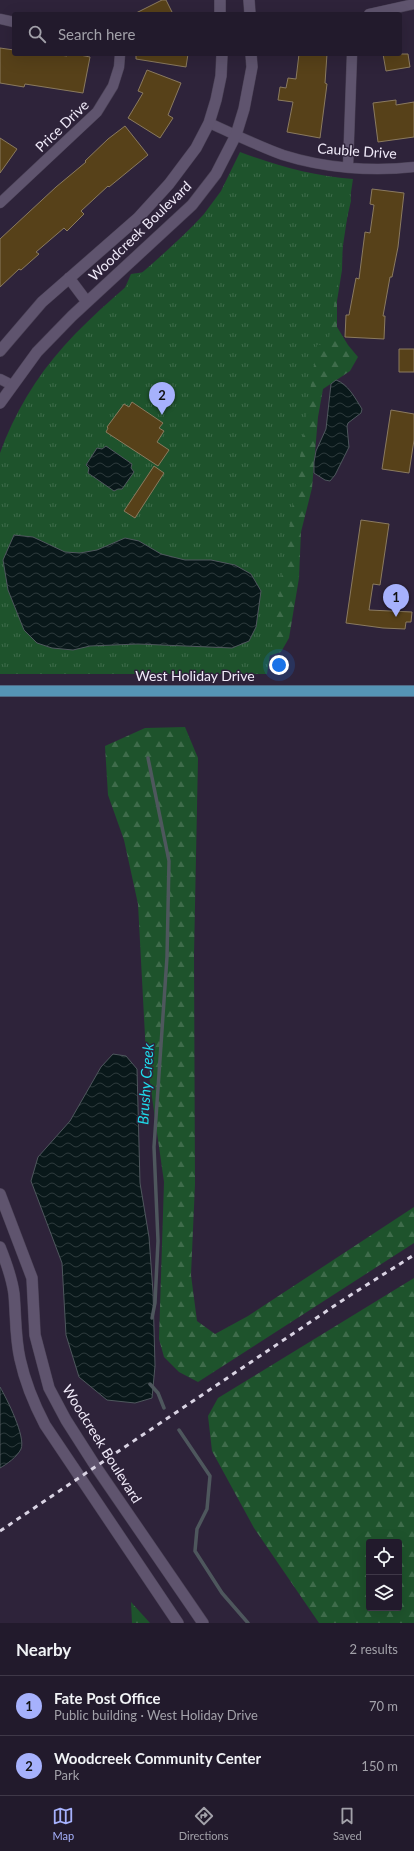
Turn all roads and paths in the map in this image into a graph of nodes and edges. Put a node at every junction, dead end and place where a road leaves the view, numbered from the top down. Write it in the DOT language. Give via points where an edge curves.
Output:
graph roads {
  1 [pos="220,0"];
  2 [pos="249,0"];
  3 [pos="414,4"];
  4 [pos="220,12"];
  5 [pos="250,12"];
  6 [pos="378,12"];
  7 [pos="0,19"];
  8 [pos="12,22"];
  9 [pos="120,56"];
  10 [pos="222,56"];
  11 [pos="251,56"];
  12 [pos="352,56"];
  13 [pos="209,123"];
  14 [pos="236,135"];
  15 [pos="414,166"];
  16 [pos="348,167"];
  17 [pos="0,204"];
  18 [pos="69,278"];
  19 [pos="88,302"];
  20 [pos="0,351"];
  21 [pos="0,379"];
  22 [pos="12,385"];
  23 [pos="0,403"];
  24 [pos="0,691"];
  25 [pos="414,691"];
  26 [pos="0,1194"];
  27 [pos="0,1247"];
  28 [pos="178,1623"];
  29 [pos="203,1623"];
  1 -- 4 [label="street"];
  2 -- 5 [label="street"];
  3 -- 6 [label="street"];
  7 -- 8 [label="street"];
  9 -- 17 [label="street, Price Drive" via="113,86 97,112"];
  10 -- 13 [label="street, Woodcreek Boulevard" via="218,94"];
  11 -- 14 [label="street, Woodcreek Boulevard" via="252,67 244,109"];
  12 -- 16 [label="street"];
  13 -- 14 [label="street, Cauble Drive"];
  13 -- 18 [label="street, Woodcreek Boulevard" via="196,148 169,184 138,218"];
  14 -- 16 [label="street, Cauble Drive" via="304,161"];
  14 -- 19 [label="street, Woodcreek Boulevard" via="216,174 192,205"];
  15 -- 16 [label="street, Cauble Drive"];
  18 -- 19 [label="street"];
  18 -- 20 [label="street, Woodcreek Boulevard" via="42,302"];
  19 -- 22 [label="street, Woodcreek Boulevard" via="37,352"];
  21 -- 22 [label="street"];
  22 -- 23 [label="street, Woodcreek Boulevard"];
  24 -- 25 [label="main road, West Holiday Drive"];
  26 -- 29 [label="street, Woodcreek Boulevard" via="32,1278 35,1335 49,1388 96,1467"];
  27 -- 28 [label="street" via="14,1293 20,1358 32,1399 45,1425"];
}
